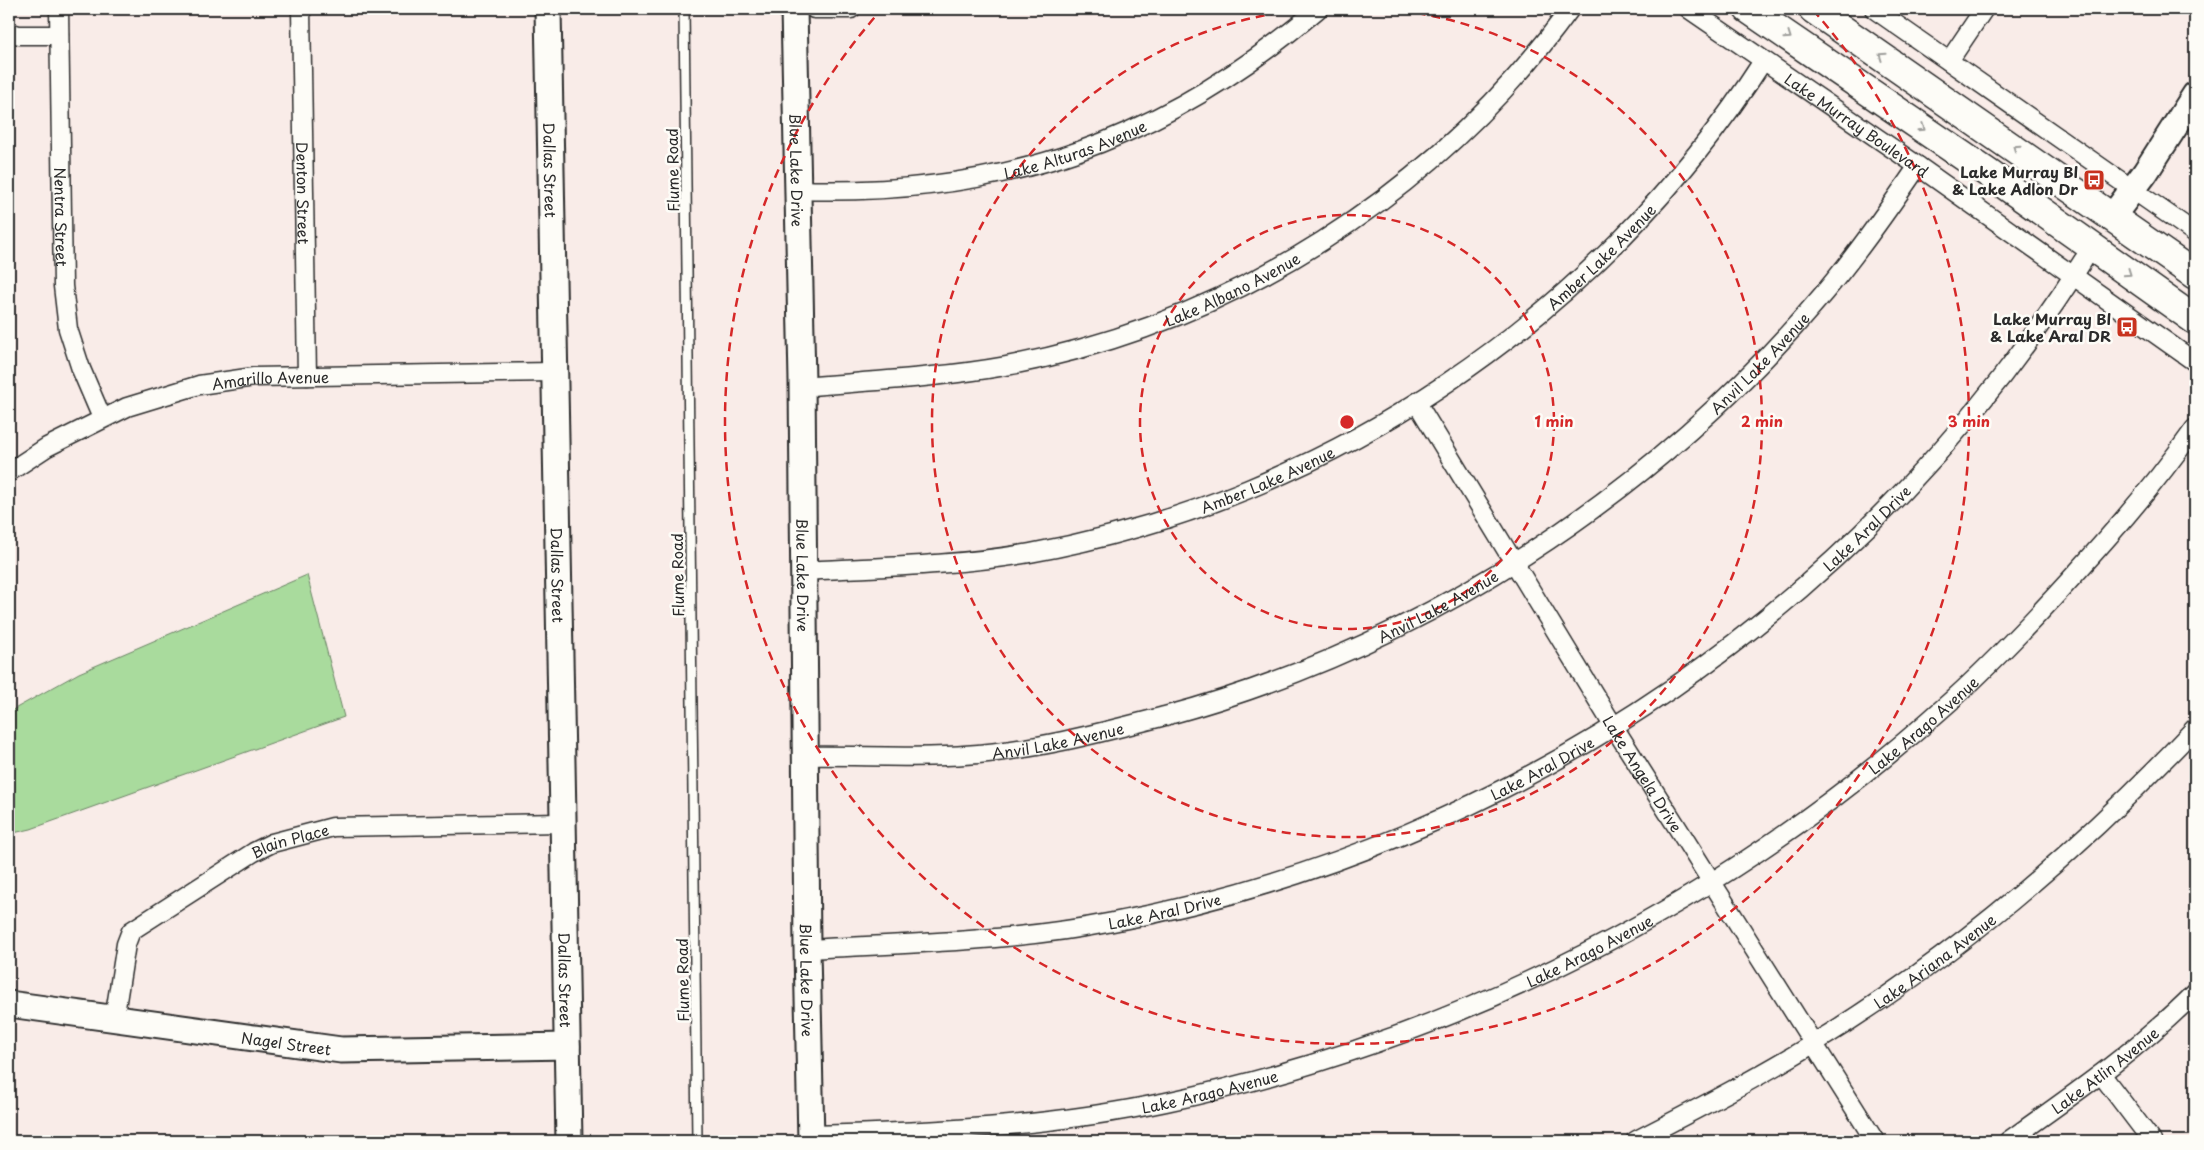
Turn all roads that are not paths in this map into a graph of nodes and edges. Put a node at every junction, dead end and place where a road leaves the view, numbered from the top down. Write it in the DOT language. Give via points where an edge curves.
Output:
graph roads {
  1 [pos="58,9"];
  2 [pos="301,9"];
  3 [pos="548,9"];
  4 [pos="684,9"];
  5 [pos="794,9"];
  6 [pos="814,9"];
  7 [pos="852,9"];
  8 [pos="1318,9"];
  9 [pos="1570,9"];
  10 [pos="1689,9"];
  11 [pos="1748,9"];
  12 [pos="1813,9"];
  13 [pos="1874,9"];
  14 [pos="1984,9"];
  15 [pos="9,32"];
  16 [pos="59,35"];
  17 [pos="1949,61"];
  18 [pos="1763,62"];
  19 [pos="2195,95"];
  20 [pos="1918,166"];
  21 [pos="798,190"];
  22 [pos="2133,190"];
  23 [pos="2046,215"];
  24 [pos="2112,217"];
  25 [pos="2195,233"];
  26 [pos="2155,247"];
  27 [pos="2091,248"];
  28 [pos="2195,275"];
  29 [pos="2073,276"];
  30 [pos="2195,320"];
  31 [pos="2195,362"];
  32 [pos="554,372"];
  33 [pos="306,376"];
  34 [pos="802,387"];
  35 [pos="1417,402"];
  36 [pos="102,418"];
  37 [pos="2195,428"];
  38 [pos="9,472"];
  39 [pos="1515,562"];
  40 [pos="802,571"];
  41 [pos="1614,727"];
  42 [pos="2195,728"];
  43 [pos="805,756"];
  44 [pos="562,823"];
  45 [pos="1713,882"];
  46 [pos="807,949"];
  47 [pos="2195,993"];
  48 [pos="9,1004"];
  49 [pos="114,1020"];
  50 [pos="1813,1044"];
  51 [pos="567,1046"];
  52 [pos="2101,1074"];
  53 [pos="811,1138"];
  54 [pos="568,1141"];
  55 [pos="698,1141"];
  56 [pos="1635,1141"];
  57 [pos="1874,1141"];
  58 [pos="2008,1141"];
  59 [pos="2152,1141"];
  1 -- 16 [label="street, Nentra Street"];
  2 -- 33 [label="street, Denton Street"];
  3 -- 32 [label="street, Dallas Street"];
  4 -- 55 [label="lane, Flume Road"];
  5 -- 21 [label="street, Blue Lake Drive"];
  6 -- 7 [label="street"];
  8 -- 21 [label="street, Lake Alturas Avenue" via="1254,60 1182,105 1060,158 992,176 930,186 860,191"];
  9 -- 34 [label="street, Lake Albano Avenue" via="1496,99 1429,162 1356,219 1285,264 1235,290 1146,328 1054,356 960,373"];
  10 -- 18 [label="street, Lake Murray Boulevard"];
  11 -- 23 [label="main road, one-way"];
  24 -- 12 [label="main road, one-way"];
  13 -- 17 [label="street"];
  14 -- 17 [label="street"];
  15 -- 16 [label="street"];
  16 -- 36 [label="street, Nentra Street" via="63,286 68,329"];
  17 -- 22 [label="street"];
  18 -- 20 [label="street, Lake Murray Boulevard"];
  18 -- 35 [label="street, Amber Lake Avenue" via="1683,170 1613,247 1537,316"];
  19 -- 22 [label="street"];
  20 -- 29 [label="street, Lake Murray Boulevard"];
  20 -- 39 [label="street, Anvil Lake Avenue" via="1868,239 1835,280 1741,382 1649,466"];
  21 -- 34 [label="street, Blue Lake Drive"];
  22 -- 24 [label="street"];
  22 -- 25 [label="street"];
  23 -- 24 [label="main road"];
  23 -- 27 [label="main road"];
  24 -- 26 [label="main road"];
  26 -- 27 [label="main road"];
  26 -- 28 [label="main road"];
  27 -- 29 [label="street, Lake Aral Drive"];
  27 -- 30 [label="main road, one-way"];
  29 -- 31 [label="street, Lake Murray Boulevard"];
  29 -- 41 [label="street, Lake Aral Drive" via="1980,405 1877,520 1759,625"];
  32 -- 33 [label="street, Amarillo Avenue"];
  32 -- 44 [label="street, Dallas Street"];
  33 -- 36 [label="street, Amarillo Avenue" via="254,377 199,385"];
  34 -- 40 [label="street, Blue Lake Drive"];
  35 -- 39 [label="street, Lake Angela Drive"];
  35 -- 40 [label="street, Amber Lake Avenue" via="1361,435 1274,478 1179,515 1130,530 980,561"];
  36 -- 38 [label="street, Amarillo Avenue" via="47,447"];
  37 -- 45 [label="street, Lake Arago Avenue" via="2100,549 2018,637 1955,698 1821,809"];
  39 -- 41 [label="street, Lake Angela Drive"];
  39 -- 43 [label="street, Anvil Lake Avenue" via="1458,596 1366,643 1294,673 1191,709 1091,734 990,752"];
  40 -- 43 [label="street, Blue Lake Drive"];
  41 -- 45 [label="street, Lake Angela Drive"];
  41 -- 46 [label="street, Lake Aral Drive" via="1530,776 1456,812 1346,858 1232,895 1115,922 997,939"];
  42 -- 50 [label="street, Lake Ariana Avenue" via="2127,798 2010,904 1924,970"];
  43 -- 46 [label="street, Blue Lake Drive"];
  44 -- 49 [label="street, Blain Place" via="333,827 272,843 131,931"];
  44 -- 51 [label="street, Dallas Street"];
  45 -- 50 [label="street, Lake Angela Drive"];
  45 -- 53 [label="street, Lake Arago Avenue" via="1543,976 1414,1031 1302,1068 1163,1103 1050,1121 986,1129"];
  46 -- 53 [label="street, Blue Lake Drive"];
  47 -- 52 [label="street, Lake Atlin Avenue"];
  48 -- 49 [label="street, Nagel Street"];
  49 -- 51 [label="street, Nagel Street" via="341,1050"];
  50 -- 56 [label="street, Lake Ariana Avenue" via="1747,1083"];
  50 -- 57 [label="street, Lake Angela Drive"];
  51 -- 54 [label="street, Dallas Street"];
  52 -- 58 [label="street, Lake Atlin Avenue"];
  52 -- 59 [label="street"];
}
